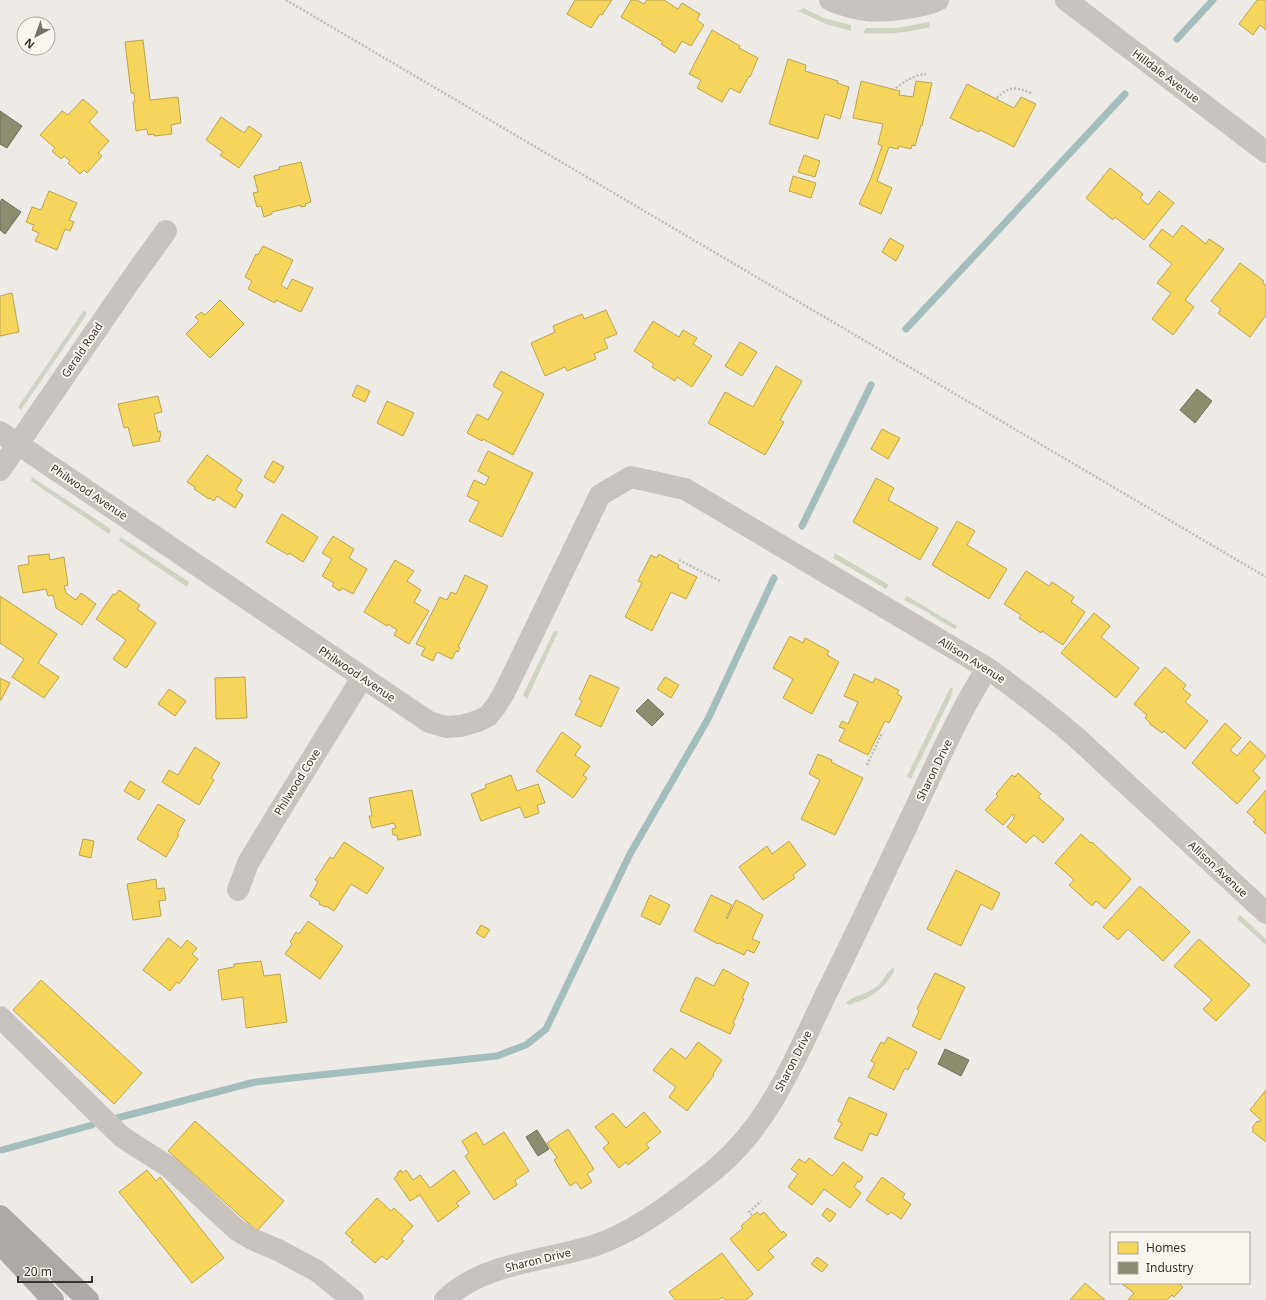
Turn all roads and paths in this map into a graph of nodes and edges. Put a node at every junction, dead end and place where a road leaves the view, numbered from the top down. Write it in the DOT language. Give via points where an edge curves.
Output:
graph roads {
  1 [pos="286,0"];
  2 [pos="830,0"];
  3 [pos="938,0"];
  4 [pos="1066,0"];
  5 [pos="926,74"];
  6 [pos="896,88"];
  7 [pos="1033,94"];
  8 [pos="997,98"];
  9 [pos="1266,152"];
  10 [pos="166,231"];
  11 [pos="9,438"];
  12 [pos="0,470"];
  13 [pos="631,477"];
  14 [pos="679,560"];
  15 [pos="1266,577"];
  16 [pos="720,581"];
  17 [pos="987,668"];
  18 [pos="362,678"];
  19 [pos="879,734"];
  20 [pos="867,765"];
  21 [pos="238,890"];
  22 [pos="1266,913"];
  23 [pos="0,1016"];
  24 [pos="761,1201"];
  25 [pos="752,1215"];
  26 [pos="0,1216"];
  27 [pos="0,1243"];
  28 [pos="53,1300"];
  29 [pos="88,1300"];
  30 [pos="353,1300"];
  31 [pos="445,1300"];
  1 -- 15 [label="path"];
  2 -- 3 [label="street" via="860,10 877,10 896,9"];
  4 -- 9 [label="street, Hilldale Avenue"];
  5 -- 6 [label="path" via="914,76"];
  7 -- 8 [label="path" via="1016,88 1003,92"];
  10 -- 11 [label="street, Gerald Road"];
  11 -- 12 [label="street, Gerald Road"];
  11 -- 18 [label="street, Philwood Avenue"];
  13 -- 17 [label="street, Allison Avenue" via="684,489"];
  13 -- 18 [label="street, Philwood Avenue" via="600,495 504,692 488,716 461,726 446,727 429,722"];
  14 -- 16 [label="path"];
  17 -- 22 [label="street, Allison Avenue" via="1077,738"];
  17 -- 31 [label="street, Sharon Drive" via="963,710 780,1088 740,1145 721,1164 663,1210 629,1230 598,1244 476,1278 463,1284"];
  18 -- 21 [label="street, Philwood Cove" via="276,815 248,863"];
  19 -- 20 [label="path" via="881,735"];
  23 -- 30 [label="street" via="122,1137 169,1167 237,1230 317,1271"];
  24 -- 25 [label="path" via="749,1212"];
  26 -- 29 [label="highway"];
  27 -- 28 [label="highway"];
}
